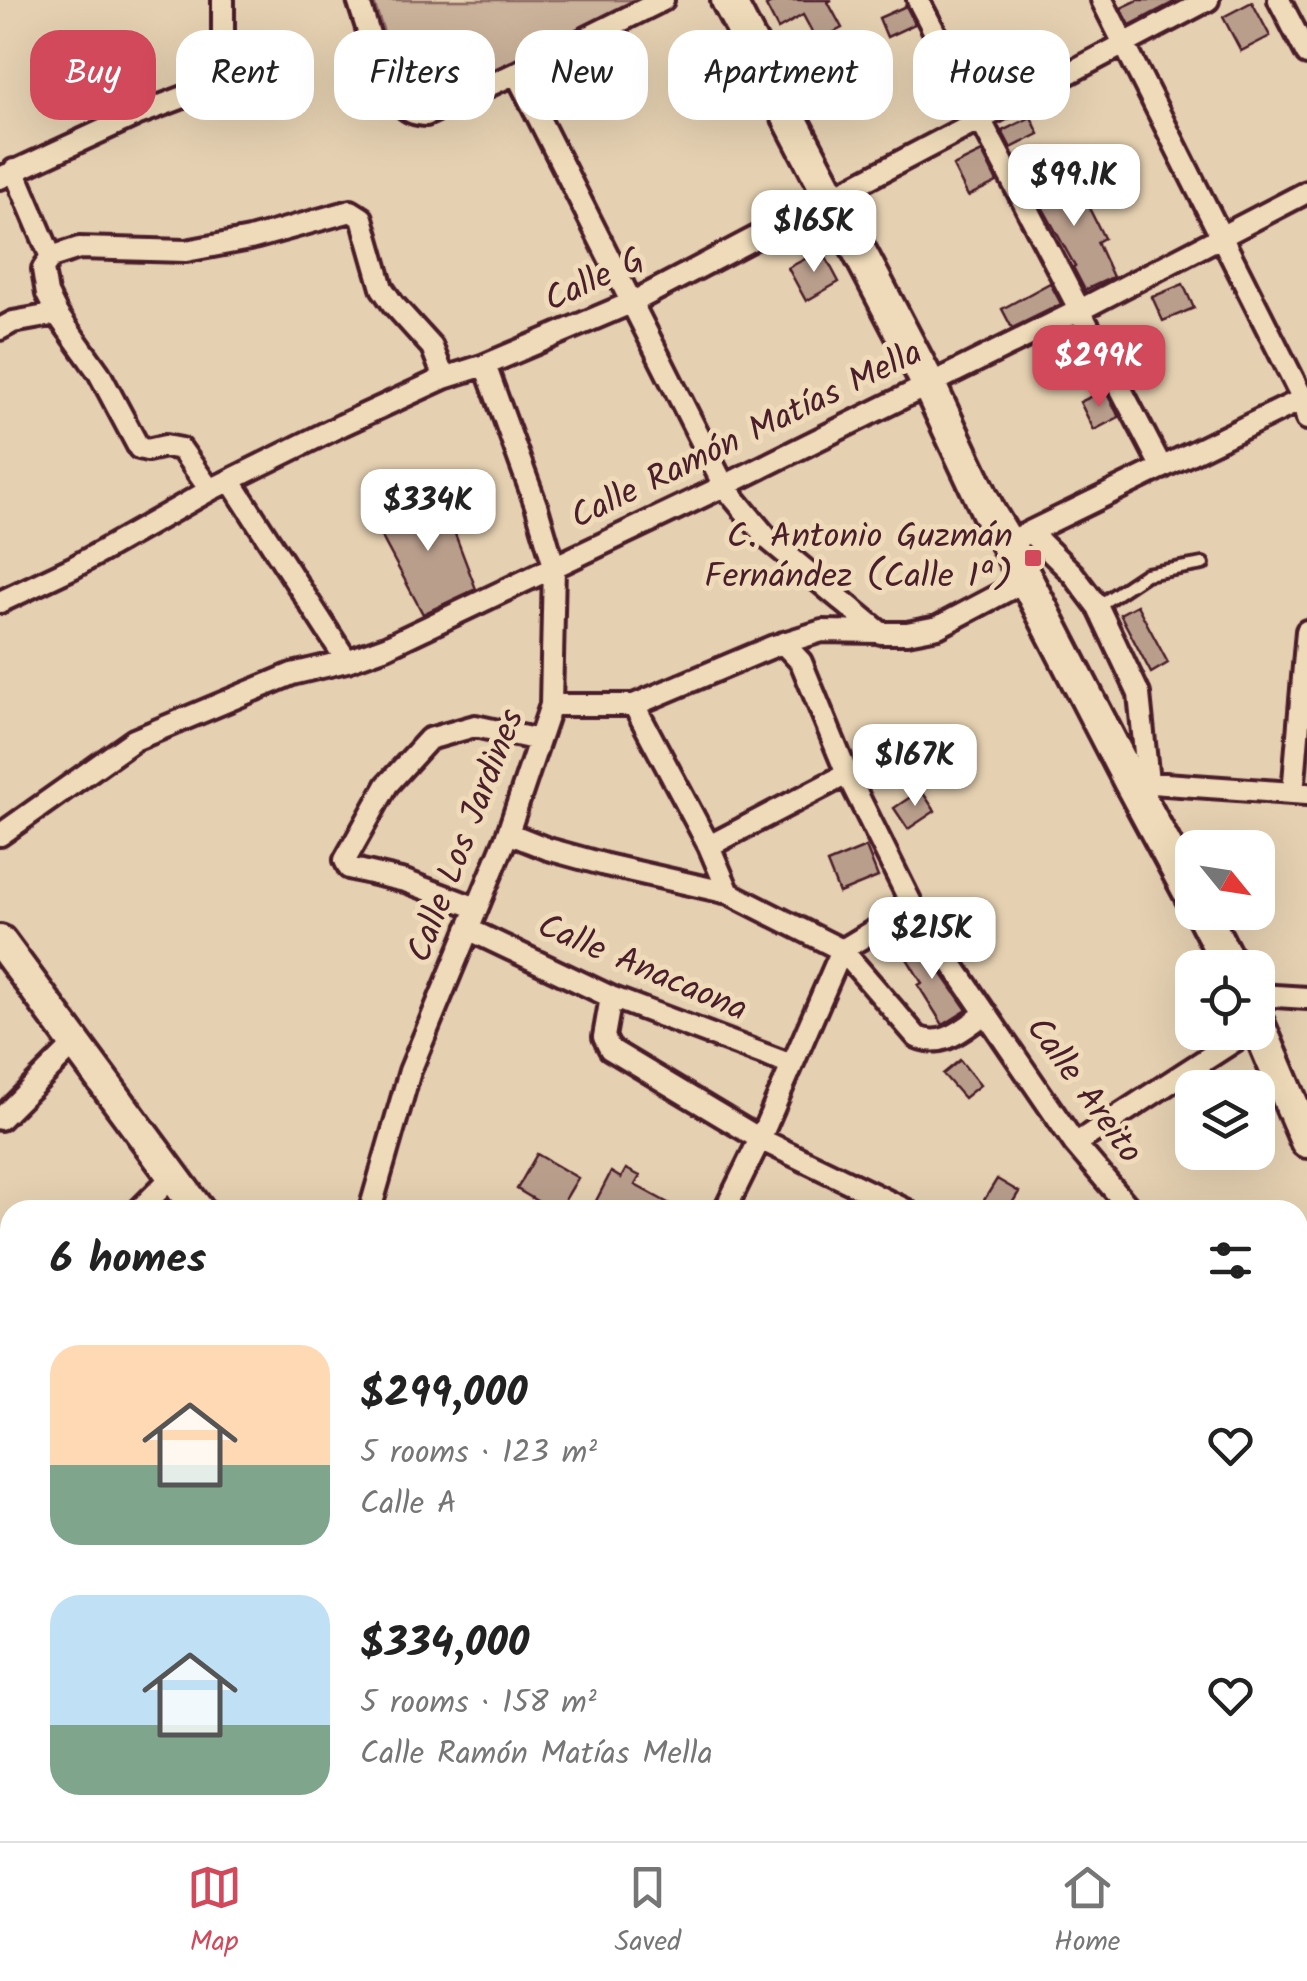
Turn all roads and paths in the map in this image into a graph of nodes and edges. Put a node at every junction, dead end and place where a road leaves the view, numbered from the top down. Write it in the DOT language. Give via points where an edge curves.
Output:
graph roads {
  1 [pos="222,0"];
  2 [pos="358,0"];
  3 [pos="663,0"];
  4 [pos="728,0"];
  5 [pos="918,0"];
  6 [pos="1102,0"];
  7 [pos="1208,0"];
  8 [pos="1279,0"];
  9 [pos="603,30"];
  10 [pos="934,30"];
  11 [pos="1124,44"];
  12 [pos="1307,54"];
  13 [pos="515,73"];
  14 [pos="1070,73"];
  15 [pos="540,120"];
  16 [pos="981,120"];
  17 [pos="7,174"];
  18 [pos="1307,192"];
  19 [pos="832,198"];
  20 [pos="1222,236"];
  21 [pos="51,257"];
  22 [pos="633,302"];
  23 [pos="1080,310"];
  24 [pos="57,314"];
  25 [pos="0,328"];
  26 [pos="485,365"];
  27 [pos="444,378"];
  28 [pos="929,385"];
  29 [pos="1306,405"];
  30 [pos="1162,468"];
  31 [pos="230,480"];
  32 [pos="724,486"];
  33 [pos="210,490"];
  34 [pos="1019,538"];
  35 [pos="1202,564"];
  36 [pos="554,566"];
  37 [pos="1026,580"];
  38 [pos="0,602"];
  39 [pos="1098,607"];
  40 [pos="1307,631"];
  41 [pos="881,633"];
  42 [pos="784,643"];
  43 [pos="348,661"];
  44 [pos="551,704"];
  45 [pos="634,705"];
  46 [pos="538,740"];
  47 [pos="847,774"];
  48 [pos="1139,782"];
  49 [pos="1300,793"];
  50 [pos="508,834"];
  51 [pos="0,835"];
  52 [pos="709,846"];
  53 [pos="1175,859"];
  54 [pos="729,894"];
  55 [pos="913,907"];
  56 [pos="476,908"];
  57 [pos="468,929"];
  58 [pos="0,941"];
  59 [pos="842,950"];
  60 [pos="1275,996"];
  61 [pos="611,997"];
  62 [pos="1307,998"];
  63 [pos="986,1012"];
  64 [pos="76,1043"];
  65 [pos="1220,1050"];
  66 [pos="1268,1050"];
  67 [pos="792,1065"];
  68 [pos="0,1120"];
  69 [pos="760,1139"];
  70 [pos="1307,1140"];
  71 [pos="1076,1144"];
  72 [pos="174,1176"];
  73 [pos="149,1200"];
  74 [pos="191,1200"];
  75 [pos="373,1200"];
  76 [pos="730,1200"];
  77 [pos="885,1200"];
  78 [pos="1123,1200"];
  1 -- 17 [label="street" via="218,84"];
  2 -- 13 [label="street" via="392,91 416,114"];
  3 -- 9 [label="street"];
  4 -- 19 [label="main road"];
  5 -- 10 [label="street"];
  6 -- 11 [label="street"];
  7 -- 11 [label="street, Calle G"];
  8 -- 12 [label="street"];
  11 -- 14 [label="street, Calle G"];
  11 -- 20 [label="street"];
  15 -- 22 [label="street"];
  16 -- 19 [label="street, Calle G"];
  16 -- 23 [label="street"];
  17 -- 21 [label="street"];
  18 -- 20 [label="street, Calle Ramón Matías Mella"];
  19 -- 22 [label="street, Calle G"];
  19 -- 28 [label="main road"];
  20 -- 23 [label="street, Calle Ramón Matías Mella"];
  20 -- 29 [label="street"];
  21 -- 24 [label="street" via="44,268 46,294"];
  21 -- 27 [label="street" via="79,248 186,251 351,211 362,218 382,288 432,347"];
  22 -- 26 [label="street, Calle G"];
  22 -- 32 [label="street"];
  23 -- 28 [label="street, Calle Ramón Matías Mella"];
  23 -- 30 [label="street"];
  24 -- 25 [label="street"];
  24 -- 33 [label="street" via="99,373 139,448 181,449"];
  26 -- 27 [label="street, Calle G"];
  26 -- 36 [label="street, Calle Los Jardines"];
  27 -- 31 [label="street, Calle G"];
  28 -- 32 [label="street, Calle Ramón Matías Mella"];
  28 -- 34 [label="main road" via="989,513"];
  29 -- 30 [label="street"];
  30 -- 34 [label="street"];
  31 -- 33 [label="street, Calle G"];
  31 -- 43 [label="street"];
  32 -- 36 [label="street, Calle Ramón Matías Mella"];
  32 -- 41 [label="street" via="768,539"];
  33 -- 38 [label="street, Calle G"];
  34 -- 37 [label="main road"];
  34 -- 39 [label="street" via="1073,574"];
  35 -- 39 [label="lane" via="1146,574"];
  36 -- 43 [label="street, Calle Ramón Matías Mella"];
  36 -- 44 [label="street, Calle Los Jardines"];
  37 -- 41 [label="street" via="938,627"];
  37 -- 48 [label="main road"];
  39 -- 48 [label="street" via="1139,694"];
  40 -- 49 [label="street"];
  41 -- 42 [label="street" via="822,631"];
  42 -- 45 [label="street"];
  42 -- 47 [label="street, Calle Areito" via="801,662"];
  43 -- 51 [label="street, Calle Ramón Matías Mella" via="292,674 134,740"];
  44 -- 45 [label="street"];
  44 -- 46 [label="street, Calle Los Jardines"];
  45 -- 52 [label="street"];
  46 -- 50 [label="street, Calle Los Jardines"];
  46 -- 56 [label="street" via="475,726 429,740 387,785 345,860 350,868"];
  47 -- 52 [label="street"];
  47 -- 55 [label="street, Calle Areito"];
  48 -- 49 [label="street"];
  48 -- 53 [label="main road"];
  50 -- 54 [label="street"];
  50 -- 56 [label="street, Calle Los Jardines"];
  52 -- 54 [label="street"];
  54 -- 59 [label="street"];
  55 -- 59 [label="street"];
  55 -- 63 [label="street, Calle Areito"];
  56 -- 57 [label="street, Calle Los Jardines"];
  57 -- 61 [label="street, Calle Anacaona"];
  57 -- 75 [label="street, Calle Los Jardines" via="410,1071"];
  58 -- 64 [label="street"];
  59 -- 63 [label="street" via="917,1037 945,1040"];
  59 -- 67 [label="street"];
  60 -- 62 [label="street"];
  61 -- 67 [label="street, Calle Anacaona"];
  61 -- 69 [label="street" via="604,1037 610,1049"];
  63 -- 71 [label="street, Calle Areito"];
  64 -- 68 [label="street"];
  64 -- 72 [label="street"];
  65 -- 71 [label="street"];
  66 -- 70 [label="main road"];
  67 -- 69 [label="street"];
  69 -- 76 [label="street"];
  69 -- 77 [label="street"];
  71 -- 78 [label="street, Calle Areito"];
  72 -- 73 [label="street"];
  72 -- 74 [label="street"];
}
